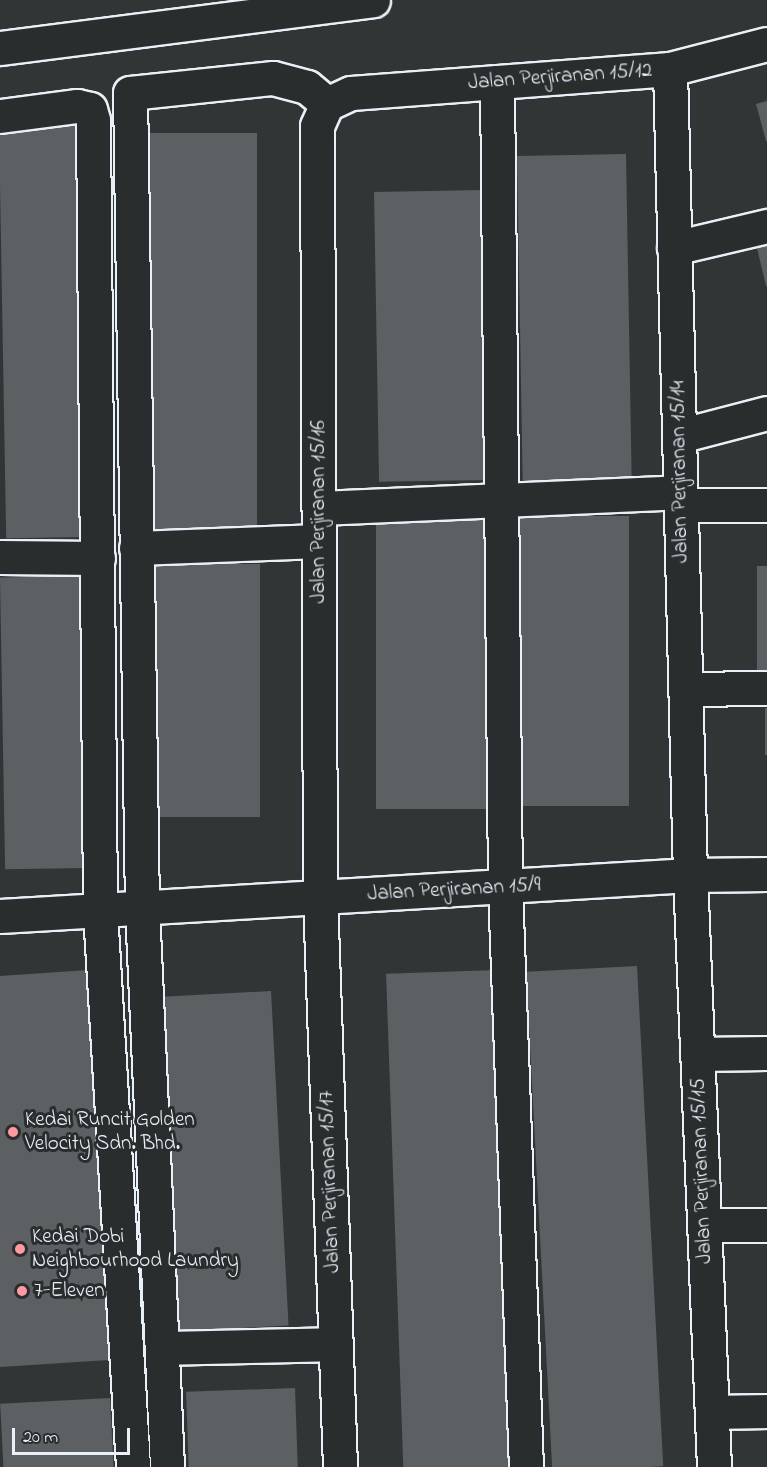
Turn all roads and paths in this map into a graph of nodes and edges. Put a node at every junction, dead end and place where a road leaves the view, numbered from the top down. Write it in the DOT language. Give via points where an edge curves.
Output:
graph roads {
  1 [pos="372,0"];
  2 [pos="767,44"];
  3 [pos="0,48"];
  4 [pos="670,69"];
  5 [pos="497,82"];
  6 [pos="332,108"];
  7 [pos="0,116"];
  8 [pos="767,226"];
  9 [pos="674,248"];
  10 [pos="767,413"];
  11 [pos="679,436"];
  12 [pos="680,498"];
  13 [pos="501,500"];
  14 [pos="767,505"];
  15 [pos="319,508"];
  16 [pos="319,541"];
  17 [pos="136,548"];
  18 [pos="0,557"];
  19 [pos="98,558"];
  20 [pos="767,688"];
  21 [pos="685,689"];
  22 [pos="767,874"];
  23 [pos="690,875"];
  24 [pos="505,887"];
  25 [pos="320,898"];
  26 [pos="142,908"];
  27 [pos="100,910"];
  28 [pos="0,916"];
  29 [pos="767,1053"];
  30 [pos="697,1054"];
  31 [pos="704,1225"];
  32 [pos="767,1225"];
  33 [pos="336,1344"];
  34 [pos="162,1348"];
  35 [pos="767,1411"];
  36 [pos="712,1412"];
  37 [pos="133,1467"];
  38 [pos="167,1467"];
  39 [pos="340,1467"];
  40 [pos="526,1467"];
  41 [pos="714,1467"];
  1 -- 3 [label="street"];
  2 -- 4 [label="street, Jalan Perjiranan 15/12"];
  4 -- 5 [label="street, Jalan Perjiranan 15/12"];
  4 -- 9 [label="street, Jalan Perjiranan 15/14"];
  5 -- 6 [label="street, Jalan Perjiranan 15/12"];
  5 -- 13 [label="street"];
  6 -- 15 [label="street, Jalan Perjiranan 15/16"];
  6 -- 17 [label="street" via="307,87 273,78 130,93"];
  7 -- 19 [label="street" via="77,106 90,109 93,120"];
  8 -- 9 [label="street"];
  9 -- 11 [label="street, Jalan Perjiranan 15/14"];
  10 -- 11 [label="street"];
  11 -- 12 [label="street, Jalan Perjiranan 15/14"];
  12 -- 13 [label="street"];
  12 -- 14 [label="street"];
  12 -- 21 [label="street, Jalan Perjiranan 15/14"];
  13 -- 15 [label="street"];
  13 -- 24 [label="street"];
  15 -- 16 [label="street, Jalan Perjiranan 15/16"];
  16 -- 17 [label="street"];
  16 -- 25 [label="street, Jalan Perjiranan 15/16"];
  17 -- 26 [label="street"];
  18 -- 19 [label="street"];
  19 -- 27 [label="street"];
  20 -- 21 [label="street"];
  21 -- 23 [label="street, Jalan Perjiranan 15/14"];
  22 -- 23 [label="street, Jalan Perjiranan 15/9"];
  23 -- 24 [label="street, Jalan Perjiranan 15/9"];
  23 -- 30 [label="street, Jalan Perjiranan 15/15"];
  24 -- 25 [label="street, Jalan Perjiranan 15/9"];
  24 -- 40 [label="street"];
  25 -- 26 [label="street, Jalan Perjiranan 15/9"];
  25 -- 33 [label="street, Jalan Perjiranan 15/17"];
  26 -- 27 [label="street, Jalan Perjiranan 15/9"];
  26 -- 34 [label="street"];
  27 -- 28 [label="street, Jalan Perjiranan 15/9"];
  27 -- 37 [label="street"];
  29 -- 30 [label="street"];
  30 -- 31 [label="street, Jalan Perjiranan 15/15"];
  31 -- 32 [label="street"];
  31 -- 36 [label="street, Jalan Perjiranan 15/15"];
  33 -- 34 [label="street"];
  33 -- 39 [label="street, Jalan Perjiranan 15/17"];
  34 -- 38 [label="street"];
  35 -- 36 [label="street"];
  36 -- 41 [label="street, Jalan Perjiranan 15/15"];
}
